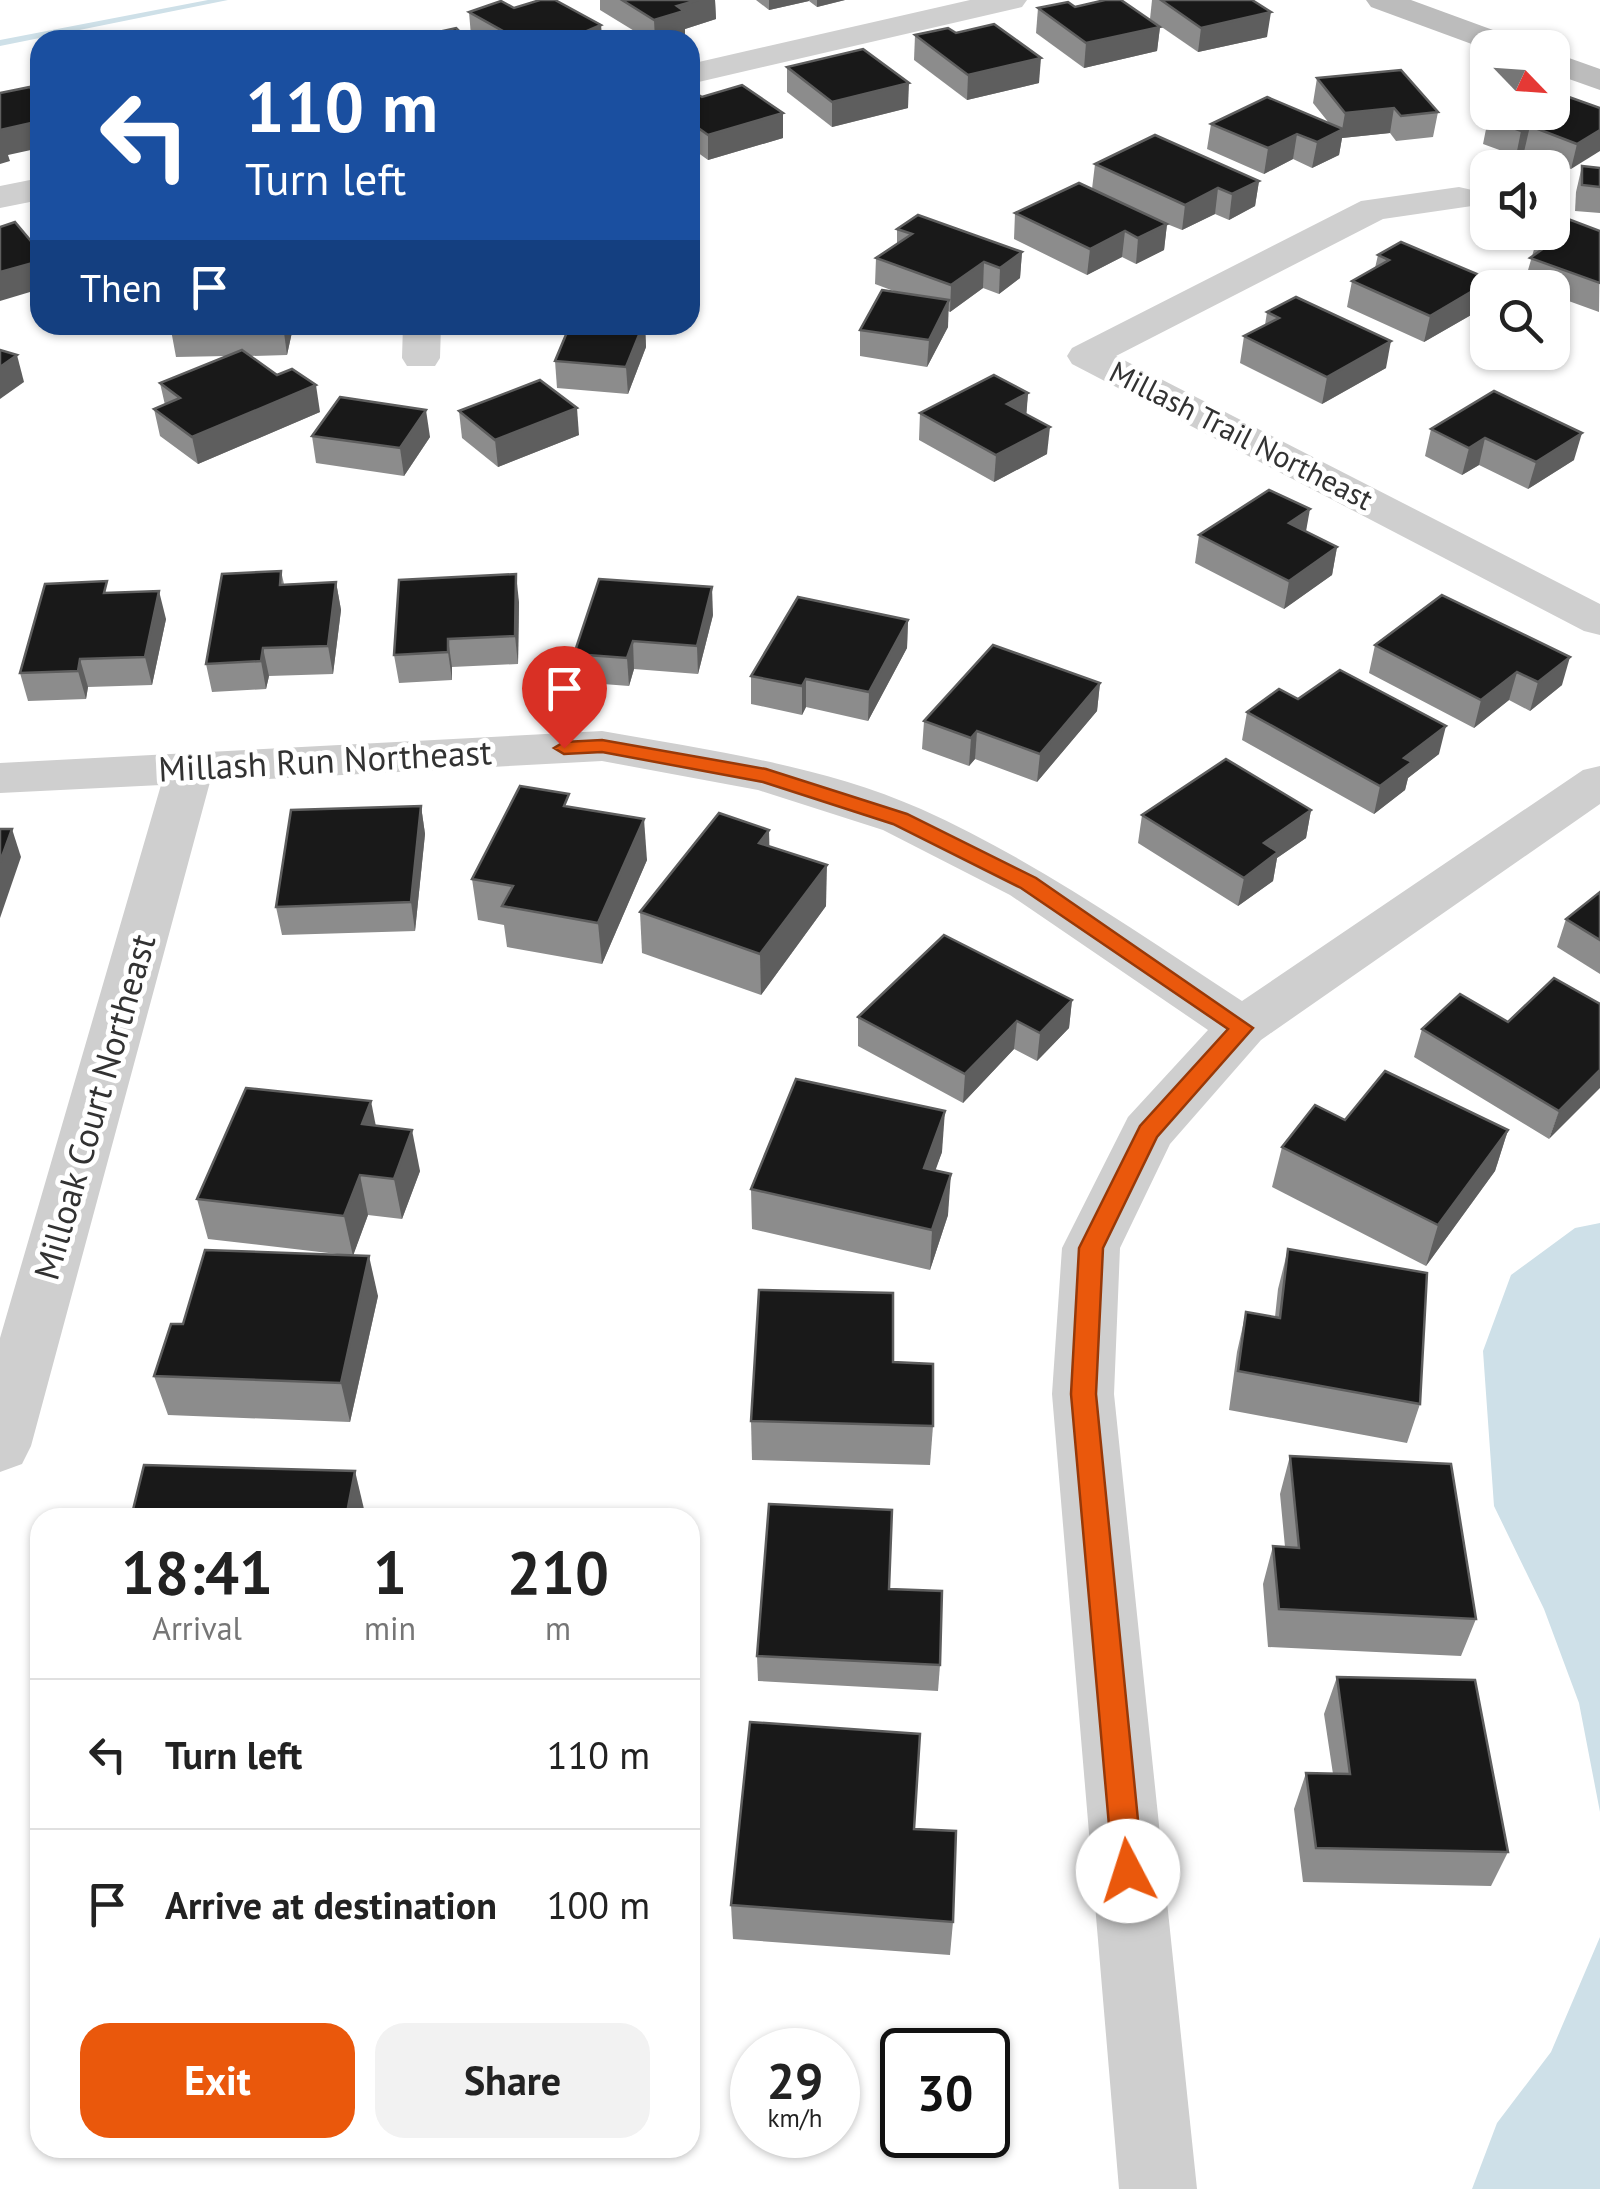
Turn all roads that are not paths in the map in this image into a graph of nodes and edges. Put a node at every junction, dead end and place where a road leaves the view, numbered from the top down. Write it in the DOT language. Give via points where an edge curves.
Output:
graph roads {
  1 [pos="1011,0"];
  2 [pos="1382,0"];
  3 [pos="950,6"];
  4 [pos="1470,32"];
  5 [pos="1570,69"];
  6 [pos="700,71"];
  7 [pos="1600,80"];
  8 [pos="30,190"];
  9 [pos="0,198"];
  10 [pos="1459,198"];
  11 [pos="1600,622"];
  12 [pos="190,768"];
  13 [pos="0,778"];
  14 [pos="1600,781"];
  15 [pos="1242,1028"];
  16 [pos="0,1446"];
  17 [pos="1158,2189"];
  1 -- 3 [label="street"];
  2 -- 4 [label="street"];
  3 -- 6 [label="street"];
  5 -- 7 [label="street"];
  8 -- 9 [label="street"];
  10 -- 11 [label="street, Millash Trail Northeast" via="1374,209 1086,356"];
  12 -- 13 [label="street, Millash Run Northeast"];
  12 -- 15 [label="street, Millash Run Northeast" via="602,746 766,776 900,819 1028,883"];
  12 -- 16 [label="street, Milloak Court Northeast"];
  14 -- 15 [label="street"];
  15 -- 17 [label="street" via="1148,1132 1091,1248 1084,1394"];
}
